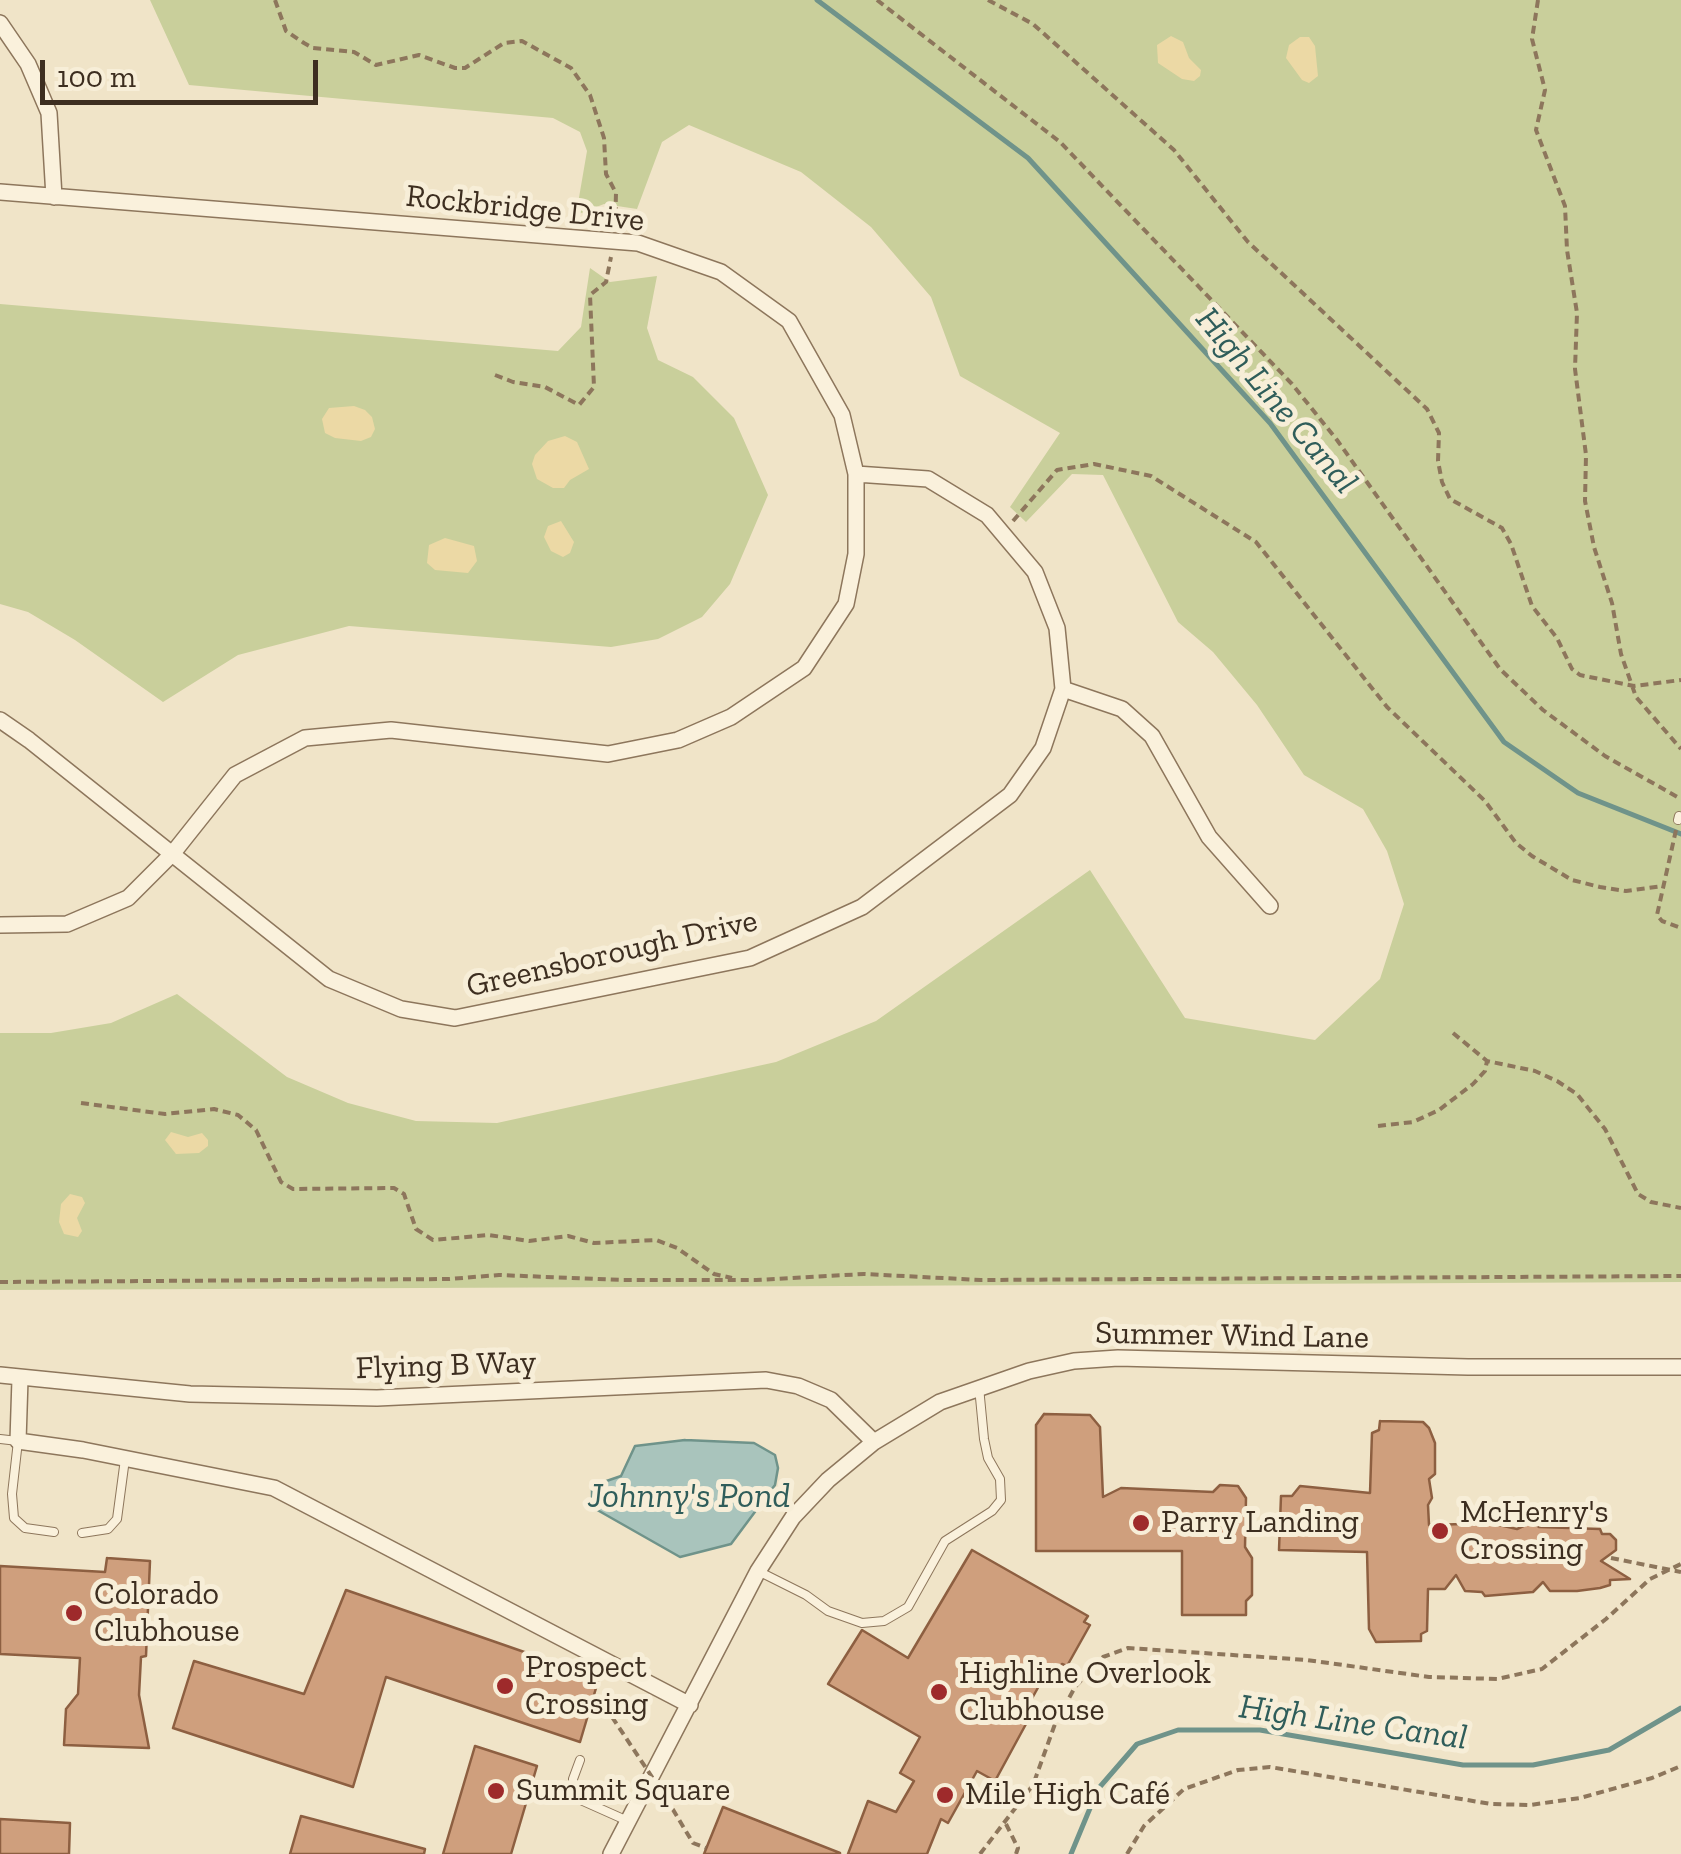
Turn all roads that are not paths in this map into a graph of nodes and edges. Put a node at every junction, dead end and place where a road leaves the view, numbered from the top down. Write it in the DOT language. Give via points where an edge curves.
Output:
graph roads {
  1 [pos="0,24"];
  2 [pos="0,192"];
  3 [pos="54,197"];
  4 [pos="856,474"];
  5 [pos="1063,689"];
  6 [pos="0,720"];
  7 [pos="173,852"];
  8 [pos="1270,906"];
  9 [pos="0,925"];
  10 [pos="1681,1367"];
  11 [pos="0,1375"];
  12 [pos="20,1379"];
  13 [pos="978,1386"];
  14 [pos="0,1439"];
  15 [pos="18,1441"];
  16 [pos="874,1442"];
  17 [pos="125,1458"];
  18 [pos="54,1532"];
  19 [pos="82,1534"];
  20 [pos="758,1571"];
  21 [pos="690,1705"];
  22 [pos="580,1760"];
  23 [pos="630,1822"];
  24 [pos="611,1854"];
  1 -- 3 [label="street" via="28,64 49,113"];
  2 -- 3 [label="street, Rockbridge Drive"];
  3 -- 4 [label="street, Rockbridge Drive" via="638,242 721,272 789,321 842,416"];
  4 -- 5 [label="street, Greensborough Drive" via="928,478 988,515 1035,572 1057,628"];
  4 -- 7 [label="street, Rockbridge Drive" via="856,554 846,604 804,668 731,718 678,740 608,754 391,730 305,738 235,774"];
  5 -- 7 [label="street, Greensborough Drive" via="1043,748 1010,795 862,907 750,958 454,1018 401,1009 330,979"];
  5 -- 8 [label="street" via="1122,710 1152,736 1208,838"];
  6 -- 7 [label="street, Greensborough Drive"];
  7 -- 9 [label="street, Rockbridge Drive" via="128,898 67,924"];
  10 -- 13 [label="street, Summer Wind Lane" via="1118,1358 1074,1361"];
  11 -- 12 [label="street, Flying B Way"];
  12 -- 15 [label="street"];
  12 -- 16 [label="street, Flying B Way" via="190,1394 377,1398 766,1380 831,1400"];
  13 -- 16 [label="street, Summer Wind Lane"];
  13 -- 20 [label="lane" via="1000,1500 945,1541 908,1607 884,1621 862,1623"];
  14 -- 15 [label="lane"];
  15 -- 17 [label="street"];
  15 -- 18 [label="lane" via="14,1518 25,1528"];
  16 -- 20 [label="street, Summer Wind Lane" via="805,1505"];
  17 -- 19 [label="lane" via="117,1519 108,1530"];
  17 -- 21 [label="street" via="274,1488"];
  20 -- 21 [label="street, Summer Wind Lane"];
  21 -- 23 [label="street, Summer Wind Lane"];
  22 -- 23 [label="lane" via="574,1797"];
  23 -- 24 [label="street, Summer Wind Lane"];
}
